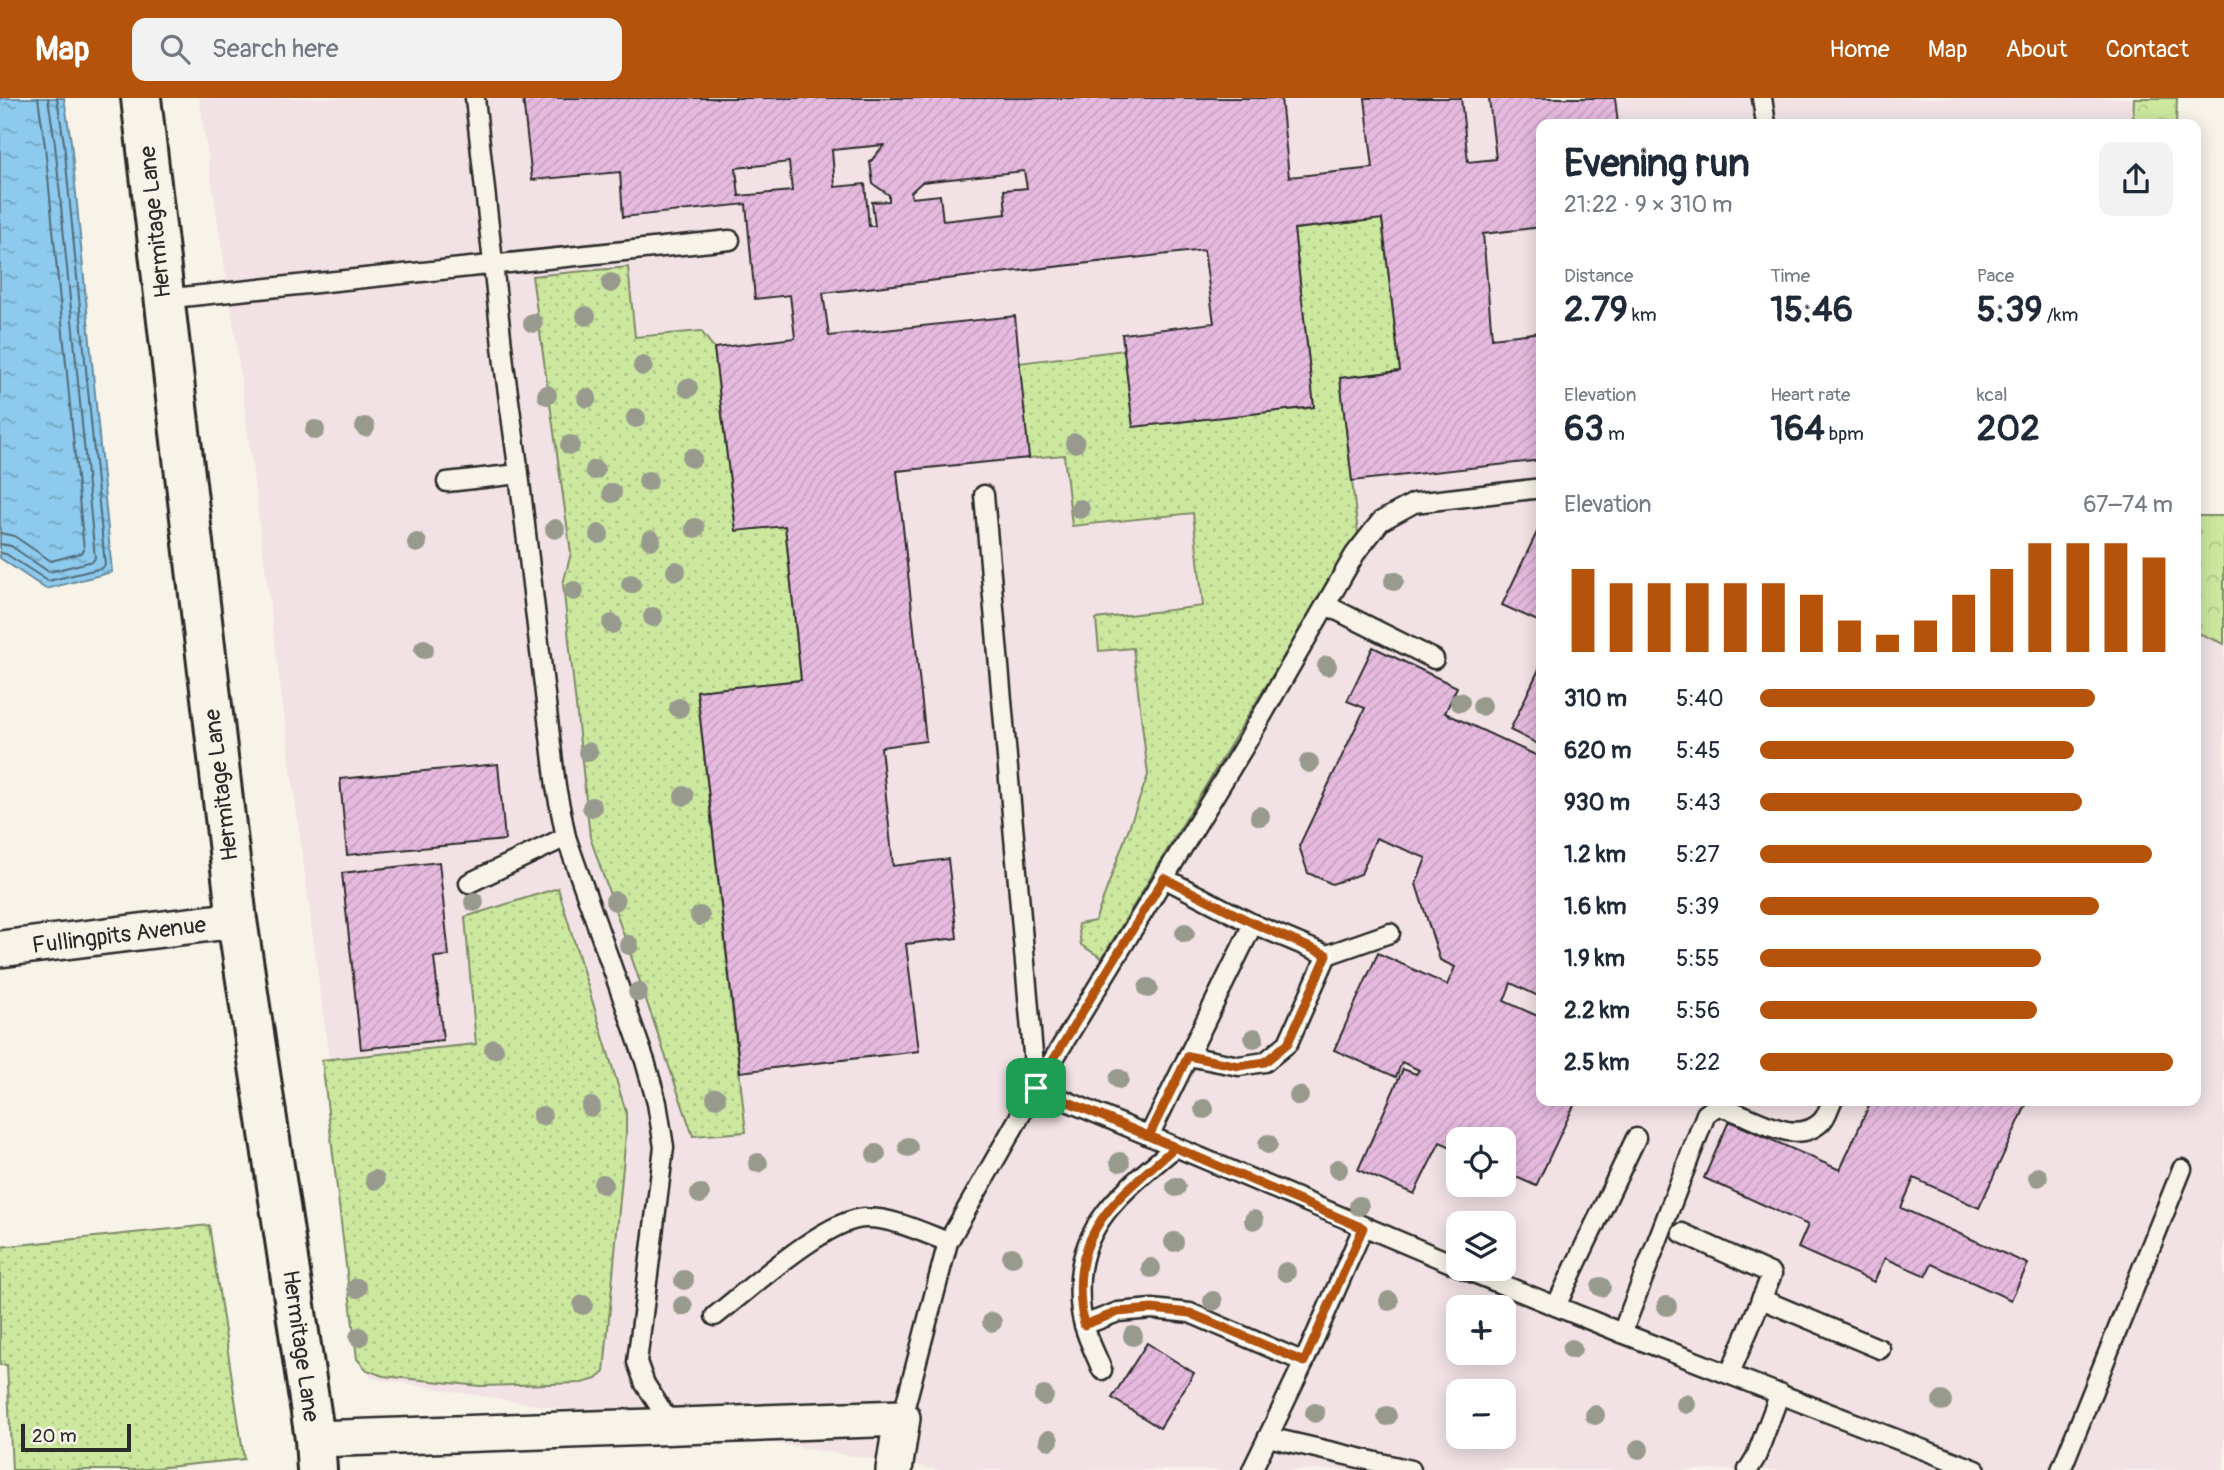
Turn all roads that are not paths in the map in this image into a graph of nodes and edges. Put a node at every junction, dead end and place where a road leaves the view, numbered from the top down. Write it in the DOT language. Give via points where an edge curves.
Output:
graph roads {
  1 [pos="141,98"];
  2 [pos="475,98"];
  3 [pos="1762,98"];
  4 [pos="1765,119"];
  5 [pos="730,240"];
  6 [pos="495,263"];
  7 [pos="163,299"];
  8 [pos="520,474"];
  9 [pos="447,482"];
  10 [pos="1536,489"];
  11 [pos="984,495"];
  12 [pos="1326,605"];
  13 [pos="1434,659"];
  14 [pos="566,837"];
  15 [pos="1164,878"];
  16 [pos="469,883"];
  17 [pos="237,920"];
  18 [pos="1253,923"];
  19 [pos="1390,933"];
  20 [pos="0,949"];
  21 [pos="1327,955"];
  22 [pos="1188,1056"];
  23 [pos="1036,1088"];
  24 [pos="1717,1106"];
  25 [pos="1717,1106"];
  26 [pos="1830,1106"];
  27 [pos="1149,1136"];
  28 [pos="1636,1138"];
  29 [pos="1175,1147"];
  30 [pos="2182,1169"];
  31 [pos="1363,1228"];
  32 [pos="1682,1233"];
  33 [pos="948,1242"];
  34 [pos="1446,1261"];
  35 [pos="1494,1281"];
  36 [pos="1761,1299"];
  37 [pos="1556,1306"];
  38 [pos="715,1316"];
  39 [pos="1084,1325"];
  40 [pos="1622,1333"];
  41 [pos="1880,1349"];
  42 [pos="1304,1362"];
  43 [pos="1102,1370"];
  44 [pos="1730,1373"];
  45 [pos="1780,1393"];
  46 [pos="902,1418"];
  47 [pos="672,1426"];
  48 [pos="1268,1437"];
  49 [pos="316,1455"];
  50 [pos="894,1470"];
  51 [pos="1252,1470"];
  52 [pos="1411,1470"];
  53 [pos="1748,1470"];
  54 [pos="1976,1470"];
  55 [pos="2061,1470"];
  1 -- 7 [label="main road, Hermitage Lane"];
  2 -- 6 [label="lane"];
  3 -- 4 [label="lane"];
  5 -- 6 [label="lane"];
  6 -- 7 [label="lane"];
  6 -- 8 [label="lane"];
  7 -- 17 [label="main road, Hermitage Lane"];
  8 -- 9 [label="lane"];
  8 -- 14 [label="lane" via="555,787"];
  10 -- 12 [label="lane" via="1414,503 1381,521 1355,554"];
  11 -- 23 [label="lane"];
  12 -- 13 [label="lane"];
  12 -- 15 [label="lane"];
  14 -- 16 [label="lane"];
  14 -- 47 [label="lane" via="657,1103 664,1147 637,1362 645,1384"];
  15 -- 18 [label="lane"];
  15 -- 23 [label="lane"];
  17 -- 20 [label="street, Fullingpits Avenue"];
  17 -- 49 [label="main road, Hermitage Lane"];
  18 -- 21 [label="lane"];
  18 -- 22 [label="lane"];
  19 -- 21 [label="lane"];
  21 -- 22 [label="lane" via="1288,1043 1265,1062 1239,1066"];
  22 -- 27 [label="lane"];
  23 -- 27 [label="lane"];
  23 -- 33 [label="lane"];
  24 -- 40 [label="lane" via="1706,1114"];
  25 -- 26 [label="lane" via="1795,1134 1823,1120"];
  27 -- 29 [label="lane"];
  28 -- 37 [label="lane"];
  29 -- 31 [label="lane"];
  29 -- 39 [label="lane" via="1101,1216 1090,1237 1081,1265 1079,1300"];
  30 -- 55 [label="lane"];
  31 -- 34 [label="lane"];
  31 -- 42 [label="lane"];
  32 -- 36 [label="lane" via="1772,1274"];
  33 -- 38 [label="lane" via="879,1219 846,1220 825,1231"];
  33 -- 46 [label="lane"];
  35 -- 37 [label="lane"];
  36 -- 41 [label="lane"];
  36 -- 44 [label="lane"];
  37 -- 40 [label="lane"];
  39 -- 42 [label="lane" via="1118,1312 1190,1313"];
  39 -- 43 [label="lane"];
  40 -- 44 [label="lane"];
  42 -- 48 [label="lane"];
  44 -- 45 [label="lane"];
  45 -- 53 [label="lane"];
  45 -- 54 [label="lane"];
  46 -- 47 [label="street"];
  46 -- 50 [label="street"];
  47 -- 49 [label="street"];
  48 -- 51 [label="lane"];
  48 -- 52 [label="lane"];
}
